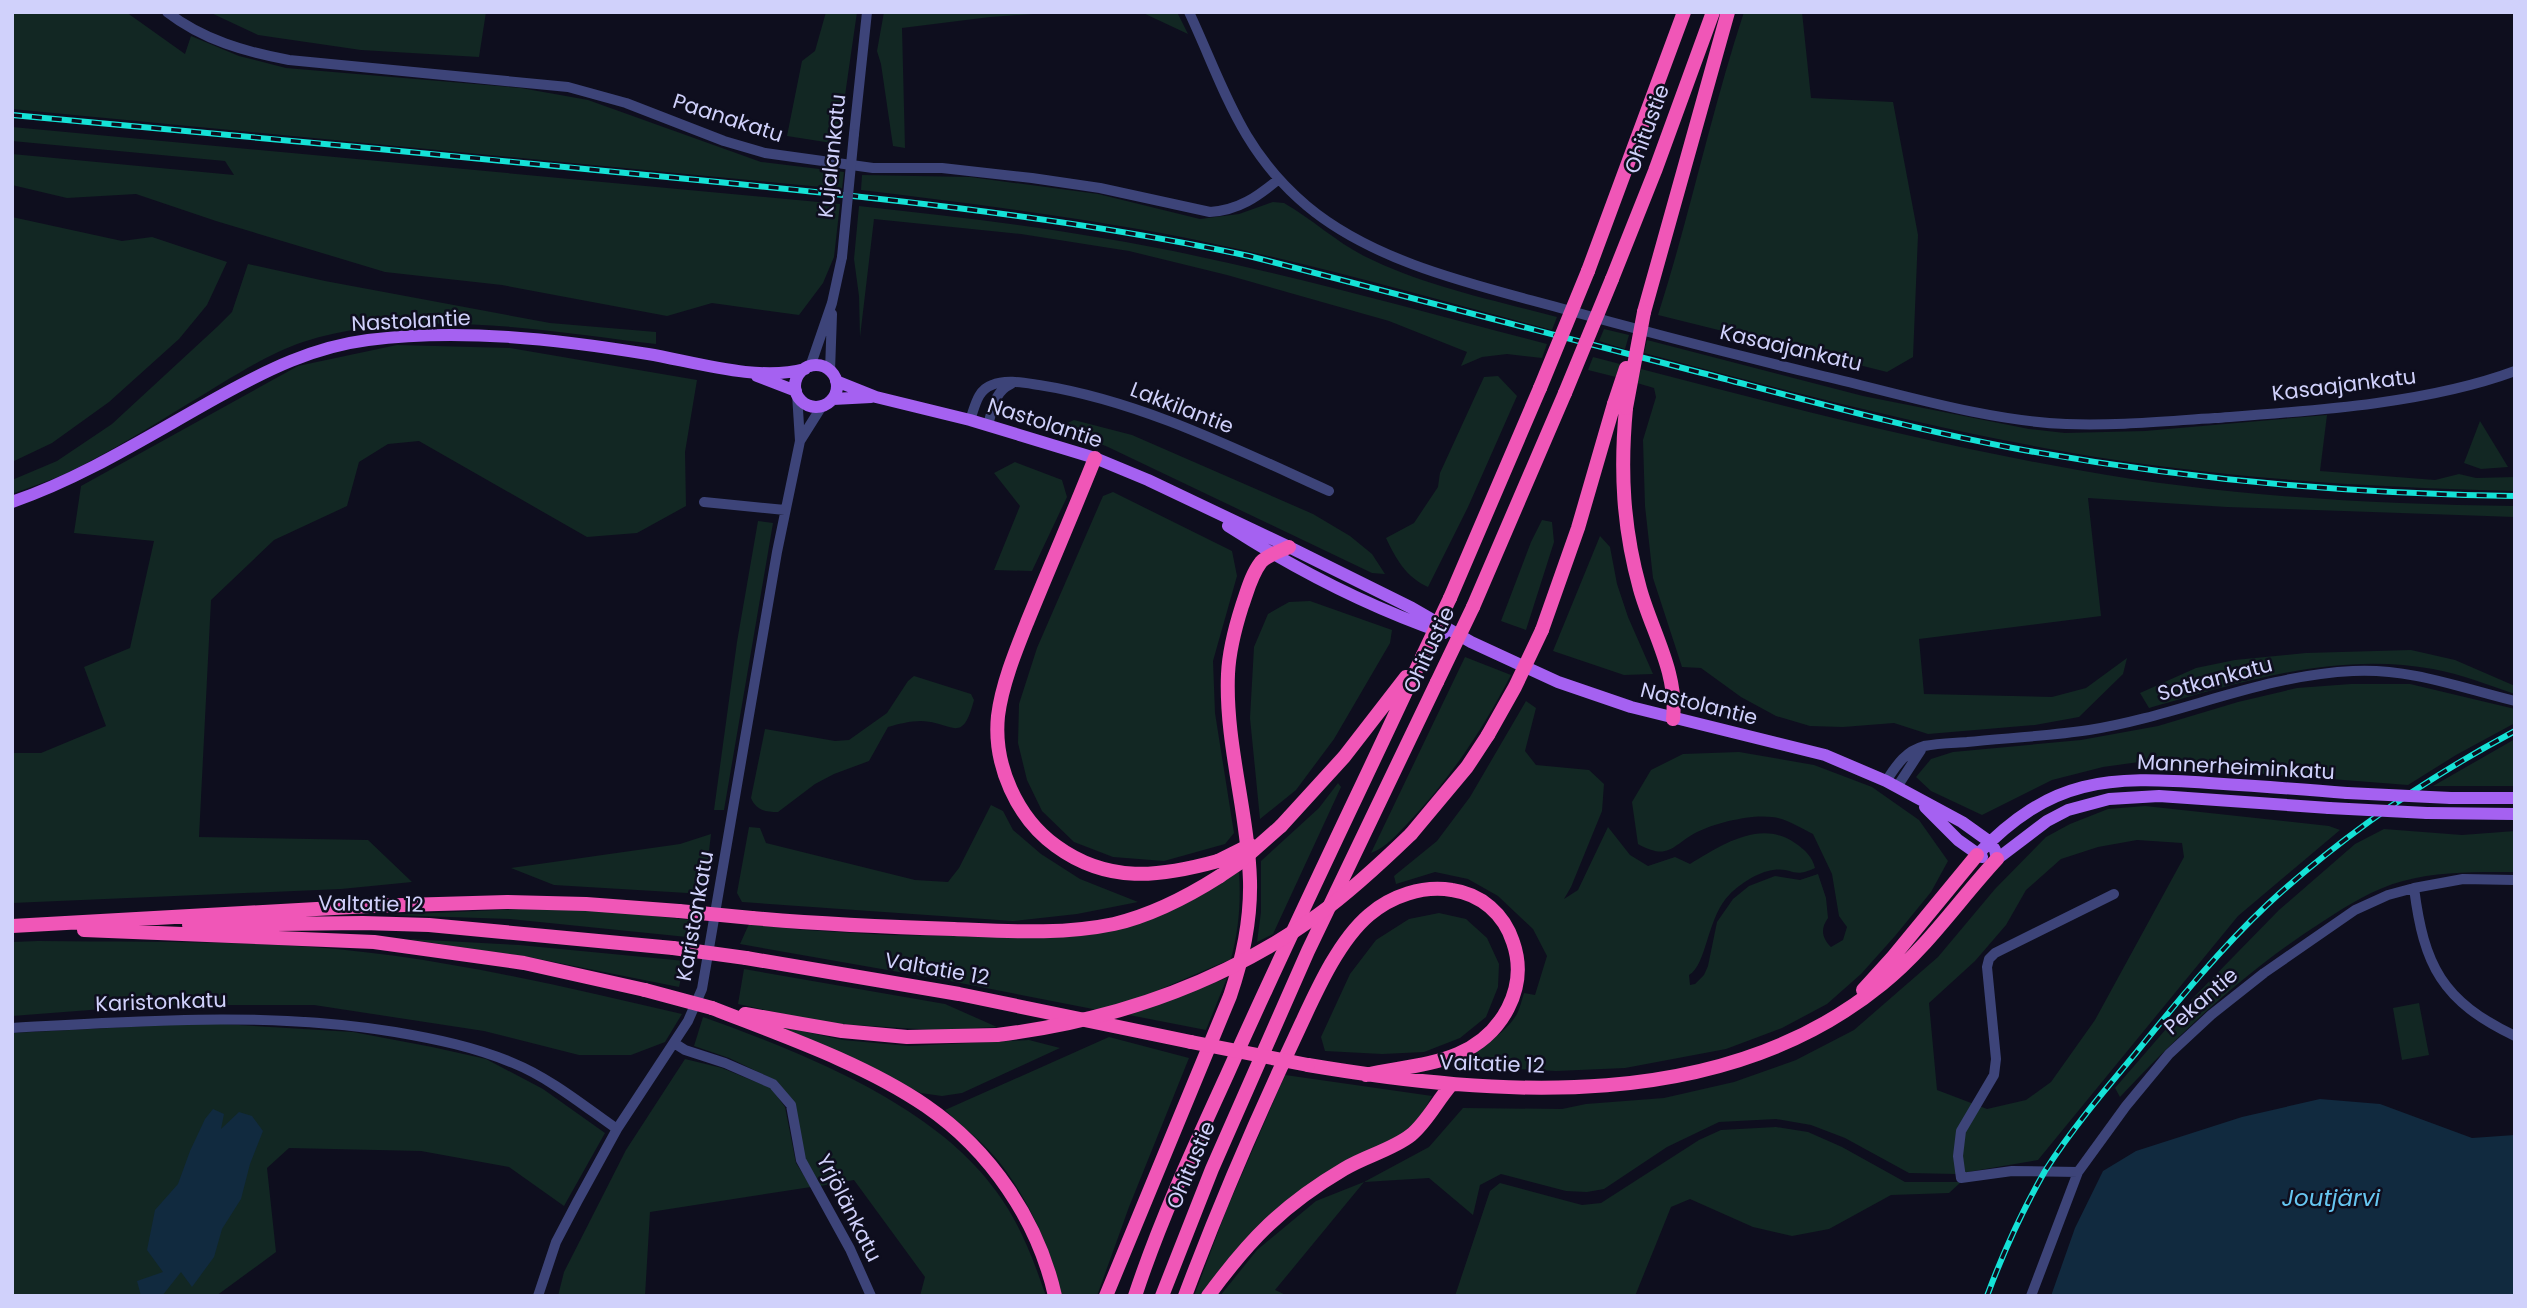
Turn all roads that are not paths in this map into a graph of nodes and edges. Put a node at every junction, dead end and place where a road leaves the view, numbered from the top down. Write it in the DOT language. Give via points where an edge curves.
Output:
graph roads {
  1 [pos="167,12"];
  2 [pos="867,12"];
  3 [pos="1189,12"];
  4 [pos="1684,12"];
  5 [pos="1713,12"];
  6 [pos="1728,12"];
  7 [pos="1279,179"];
  8 [pos="832,303"];
  9 [pos="808,368"];
  10 [pos="743,371"];
  11 [pos="2515,371"];
  12 [pos="833,376"];
  13 [pos="1015,382"];
  14 [pos="797,393"];
  15 [pos="876,397"];
  16 [pos="827,403"];
  17 [pos="1620,406"];
  18 [pos="970,419"];
  19 [pos="988,425"];
  20 [pos="800,441"];
  21 [pos="1095,458"];
  22 [pos="1329,491"];
  23 [pos="12,502"];
  24 [pos="704,502"];
  25 [pos="1196,505"];
  26 [pos="785,510"];
  27 [pos="1289,547"];
  28 [pos="1273,554"];
  29 [pos="1471,642"];
  30 [pos="1422,656"];
  31 [pos="2515,701"];
  32 [pos="1673,719"];
  33 [pos="1892,784"];
  34 [pos="2515,798"];
  35 [pos="1918,799"];
  36 [pos="2515,814"];
  37 [pos="1990,842"];
  38 [pos="1977,855"];
  39 [pos="1997,859"];
  40 [pos="1219,869"];
  41 [pos="2515,880"];
  42 [pos="2414,888"];
  43 [pos="2114,894"];
  44 [pos="12,927"];
  45 [pos="712,1008"];
  46 [pos="1838,1016"];
  47 [pos="12,1028"];
  48 [pos="2515,1036"];
  49 [pos="674,1043"];
  50 [pos="1366,1075"];
  51 [pos="1451,1085"];
  52 [pos="617,1129"];
  53 [pos="2078,1172"];
  54 [pos="538,1296"];
  55 [pos="871,1296"];
  56 [pos="1055,1296"];
  57 [pos="1106,1296"];
  58 [pos="1135,1296"];
  59 [pos="1162,1296"];
  60 [pos="1185,1296"];
  61 [pos="1208,1296"];
  62 [pos="2031,1296"];
  1 -- 7 [label="street, Paanakatu" via="200,33 257,54 568,87 626,103 734,144 803,160 1032,178 1210,212 1242,205"];
  2 -- 8 [label="street, Kujalankatu, bridge" via="842,257"];
  3 -- 7 [label="street, Kasaajankatu" via="1234,116"];
  4 -- 30 [label="highway, Ohitustie, bridge" via="1588,271"];
  5 -- 59 [label="highway, Ohitustie, bridge" via="1655,171 1565,393 1473,607 1302,964"];
  6 -- 17 [label="highway, bridge"];
  7 -- 11 [label="street, Kasaajankatu" via="1336,227 1407,262 1682,342 1928,401 2029,420 2095,424 2274,414 2424,394 2484,383"];
  8 -- 9 [label="street, Kujalankatu"];
  8 -- 12 [label="street, Kujalankatu"];
  9 -- 10 [label="main road, Nastolantie" via="786,373"];
  9 -- 12 [label="main road" via="821,366"];
  9 -- 14 [label="main road" via="796,381"];
  10 -- 14 [label="main road, Nastolantie"];
  10 -- 23 [label="main road, Nastolantie" via="646,354 494,337 439,335 331,346 262,373 68,479"];
  12 -- 15 [label="main road, Nastolantie"];
  12 -- 16 [label="main road" via="836,392"];
  13 -- 18 [label="street, Lakkilantie" via="982,391"];
  13 -- 19 [label="street" via="1001,389 994,400"];
  13 -- 22 [label="street, Lakkilantie" via="1078,391 1178,424"];
  14 -- 16 [label="main road" via="804,403"];
  14 -- 20 [label="street, Karistonkatu"];
  15 -- 16 [label="main road, Nastolantie"];
  15 -- 18 [label="main road, Nastolantie"];
  16 -- 20 [label="street, Karistonkatu"];
  17 -- 32 [label="highway" via="1626,530 1674,694"];
  17 -- 45 [label="highway, bridge" via="1542,630 1488,735 1411,834 1318,915 1250,958 1206,979 1132,1007 1045,1029 907,1037 842,1031"];
  18 -- 19 [label="main road, Nastolantie"];
  19 -- 21 [label="main road, Nastolantie"];
  20 -- 26 [label="street, Karistonkatu"];
  21 -- 25 [label="main road, Nastolantie"];
  21 -- 40 [label="highway" via="1007,680 998,717 1004,769 1029,822 1070,856 1122,874"];
  24 -- 26 [label="street"];
  25 -- 27 [label="main road, Nastolantie"];
  25 -- 28 [label="main road, Nastolantie"];
  26 -- 49 [label="street, Karistonkatu" via="702,989"];
  27 -- 28 [label="highway"];
  27 -- 29 [label="main road, Nastolantie"];
  28 -- 29 [label="main road, Nastolantie" via="1387,611"];
  28 -- 57 [label="highway" via="1262,561 1250,584 1235,630 1228,674 1250,880 1243,957"];
  29 -- 32 [label="main road, Nastolantie" via="1558,682"];
  30 -- 40 [label="highway, bridge" via="1344,757 1281,827"];
  30 -- 58 [label="highway, Ohitustie" via="1281,953 1188,1161"];
  31 -- 33 [label="street, Sotkankatu" via="2427,677 2388,672 2354,671 2277,681 2089,730 1923,747"];
  32 -- 33 [label="main road, Nastolantie" via="1825,755"];
  33 -- 35 [label="main road, Nastolantie"];
  34 -- 37 [label="main road, Mannerheiminkatu, bridge" via="2114,780 2043,802 2010,822"];
  35 -- 37 [label="main road, Nastolantie"];
  35 -- 38 [label="main road, Nastolantie"];
  36 -- 39 [label="main road, Mannerheiminkatu, bridge" via="2159,796 2109,799 2047,821"];
  37 -- 38 [label="main road, Mannerheiminkatu"];
  37 -- 39 [label="main road"];
  38 -- 39 [label="main road, Nastolantie"];
  38 -- 46 [label="highway, Valtatie 12"];
  39 -- 46 [label="highway, Valtatie 12" via="1907,961"];
  40 -- 44 [label="highway, bridge" via="1166,907 1113,924 1051,931 855,926 507,902"];
  41 -- 42 [label="street, Pekantie" via="2463,880"];
  42 -- 48 [label="street" via="2420,932 2445,983 2484,1021"];
  42 -- 53 [label="street, Pekantie" via="2355,910 2211,1015 2169,1054"];
  43 -- 53 [label="street" via="1989,959 1994,1075 1961,1131 1961,1178 2012,1171"];
  44 -- 45 [label="highway, bridge" via="374,942 524,963"];
  44 -- 50 [label="highway, Valtatie 12, bridge" via="403,925 673,948 959,994"];
  45 -- 56 [label="highway" via="875,1077 925,1105 959,1132 1009,1189 1028,1221 1044,1255"];
  46 -- 51 [label="highway, Valtatie 12" via="1757,1056 1690,1073 1608,1085"];
  47 -- 52 [label="street, Karistonkatu" via="223,1018 294,1020 385,1031 444,1041 517,1064"];
  49 -- 52 [label="street, Karistonkatu"];
  49 -- 55 [label="street, Yrjölänkatu" via="773,1084 791,1105 801,1160"];
  50 -- 51 [label="highway, Valtatie 12"];
  50 -- 60 [label="highway" via="1460,1053 1496,1027 1510,1006 1517,988 1516,950 1504,921 1480,899 1441,888 1413,892 1368,916 1347,940 1257,1118"];
  51 -- 61 [label="highway" via="1409,1137 1296,1199 1252,1239"];
  52 -- 54 [label="street" via="556,1242"];
  53 -- 62 [label="street, Pekantie"];
}
